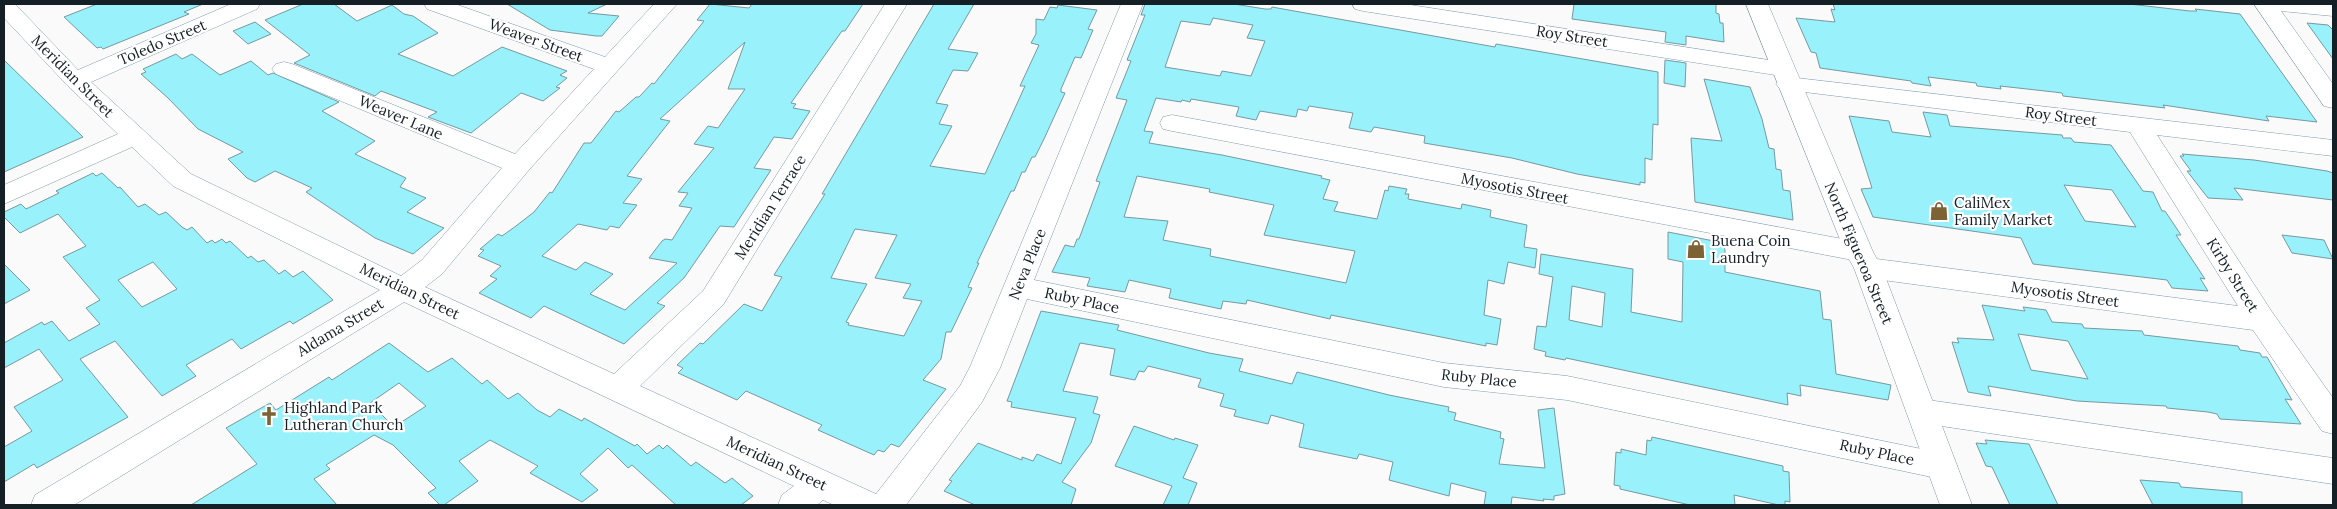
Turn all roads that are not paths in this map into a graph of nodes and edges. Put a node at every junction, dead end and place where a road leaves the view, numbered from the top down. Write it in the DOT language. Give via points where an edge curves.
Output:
graph roads {
  1 [pos="249,4"];
  2 [pos="435,4"];
  3 [pos="666,4"];
  4 [pos="896,4"];
  5 [pos="1132,4"];
  6 [pos="1362,4"];
  7 [pos="1757,4"];
  8 [pos="2265,4"];
  9 [pos="2280,4"];
  10 [pos="4,5"];
  11 [pos="2320,7"];
  12 [pos="609,66"];
  13 [pos="284,69"];
  14 [pos="1785,77"];
  15 [pos="75,80"];
  16 [pos="2333,100"];
  17 [pos="1172,123"];
  18 [pos="2137,124"];
  19 [pos="134,136"];
  20 [pos="2333,148"];
  21 [pos="519,165"];
  22 [pos="4,195"];
  23 [pos="1863,260"];
  24 [pos="1017,287"];
  25 [pos="404,289"];
  26 [pos="2262,320"];
  27 [pos="618,389"];
  28 [pos="1921,411"];
  29 [pos="2333,422"];
  30 [pos="1941,466"];
  31 [pos="2333,471"];
  32 [pos="820,484"];
  33 [pos="62,502"];
  34 [pos="794,505"];
  35 [pos="866,505"];
  36 [pos="887,505"];
  37 [pos="1956,505"];
  1 -- 15 [label="street, Toledo Street"];
  2 -- 12 [label="street, Weaver Street"];
  3 -- 12 [label="street, Aldama Street"];
  4 -- 27 [label="street, Meridian Terrace" via="713,298"];
  5 -- 24 [label="street, Neva Place"];
  6 -- 14 [label="street, Roy Street"];
  7 -- 14 [label="street, North Figueroa Street"];
  8 -- 16 [label="street"];
  9 -- 11 [label="street"];
  10 -- 15 [label="street, Meridian Street"];
  12 -- 21 [label="street, Aldama Street"];
  13 -- 21 [label="street, Weaver Lane"];
  14 -- 18 [label="street, Roy Street"];
  14 -- 23 [label="street, North Figueroa Street"];
  15 -- 19 [label="street, Meridian Street"];
  17 -- 23 [label="street, Myosotis Street"];
  18 -- 20 [label="street, Roy Street"];
  18 -- 26 [label="street, Kirby Street"];
  19 -- 22 [label="street"];
  19 -- 25 [label="street, Meridian Street" via="182,180"];
  21 -- 25 [label="street, Aldama Street" via="432,267"];
  23 -- 26 [label="street, Myosotis Street"];
  23 -- 28 [label="street, North Figueroa Street"];
  24 -- 30 [label="street, Ruby Place" via="1444,375 1567,388"];
  24 -- 36 [label="street, Neva Place" via="985,368 971,394"];
  25 -- 27 [label="street, Meridian Street"];
  25 -- 33 [label="street, Aldama Street"];
  26 -- 29 [label="street, Kirby Street"];
  27 -- 32 [label="street, Meridian Street"];
  28 -- 30 [label="street, North Figueroa Street"];
  28 -- 31 [label="street"];
  30 -- 37 [label="street, North Figueroa Street"];
  32 -- 34 [label="street"];
  32 -- 35 [label="street, Meridian Street"];
}
